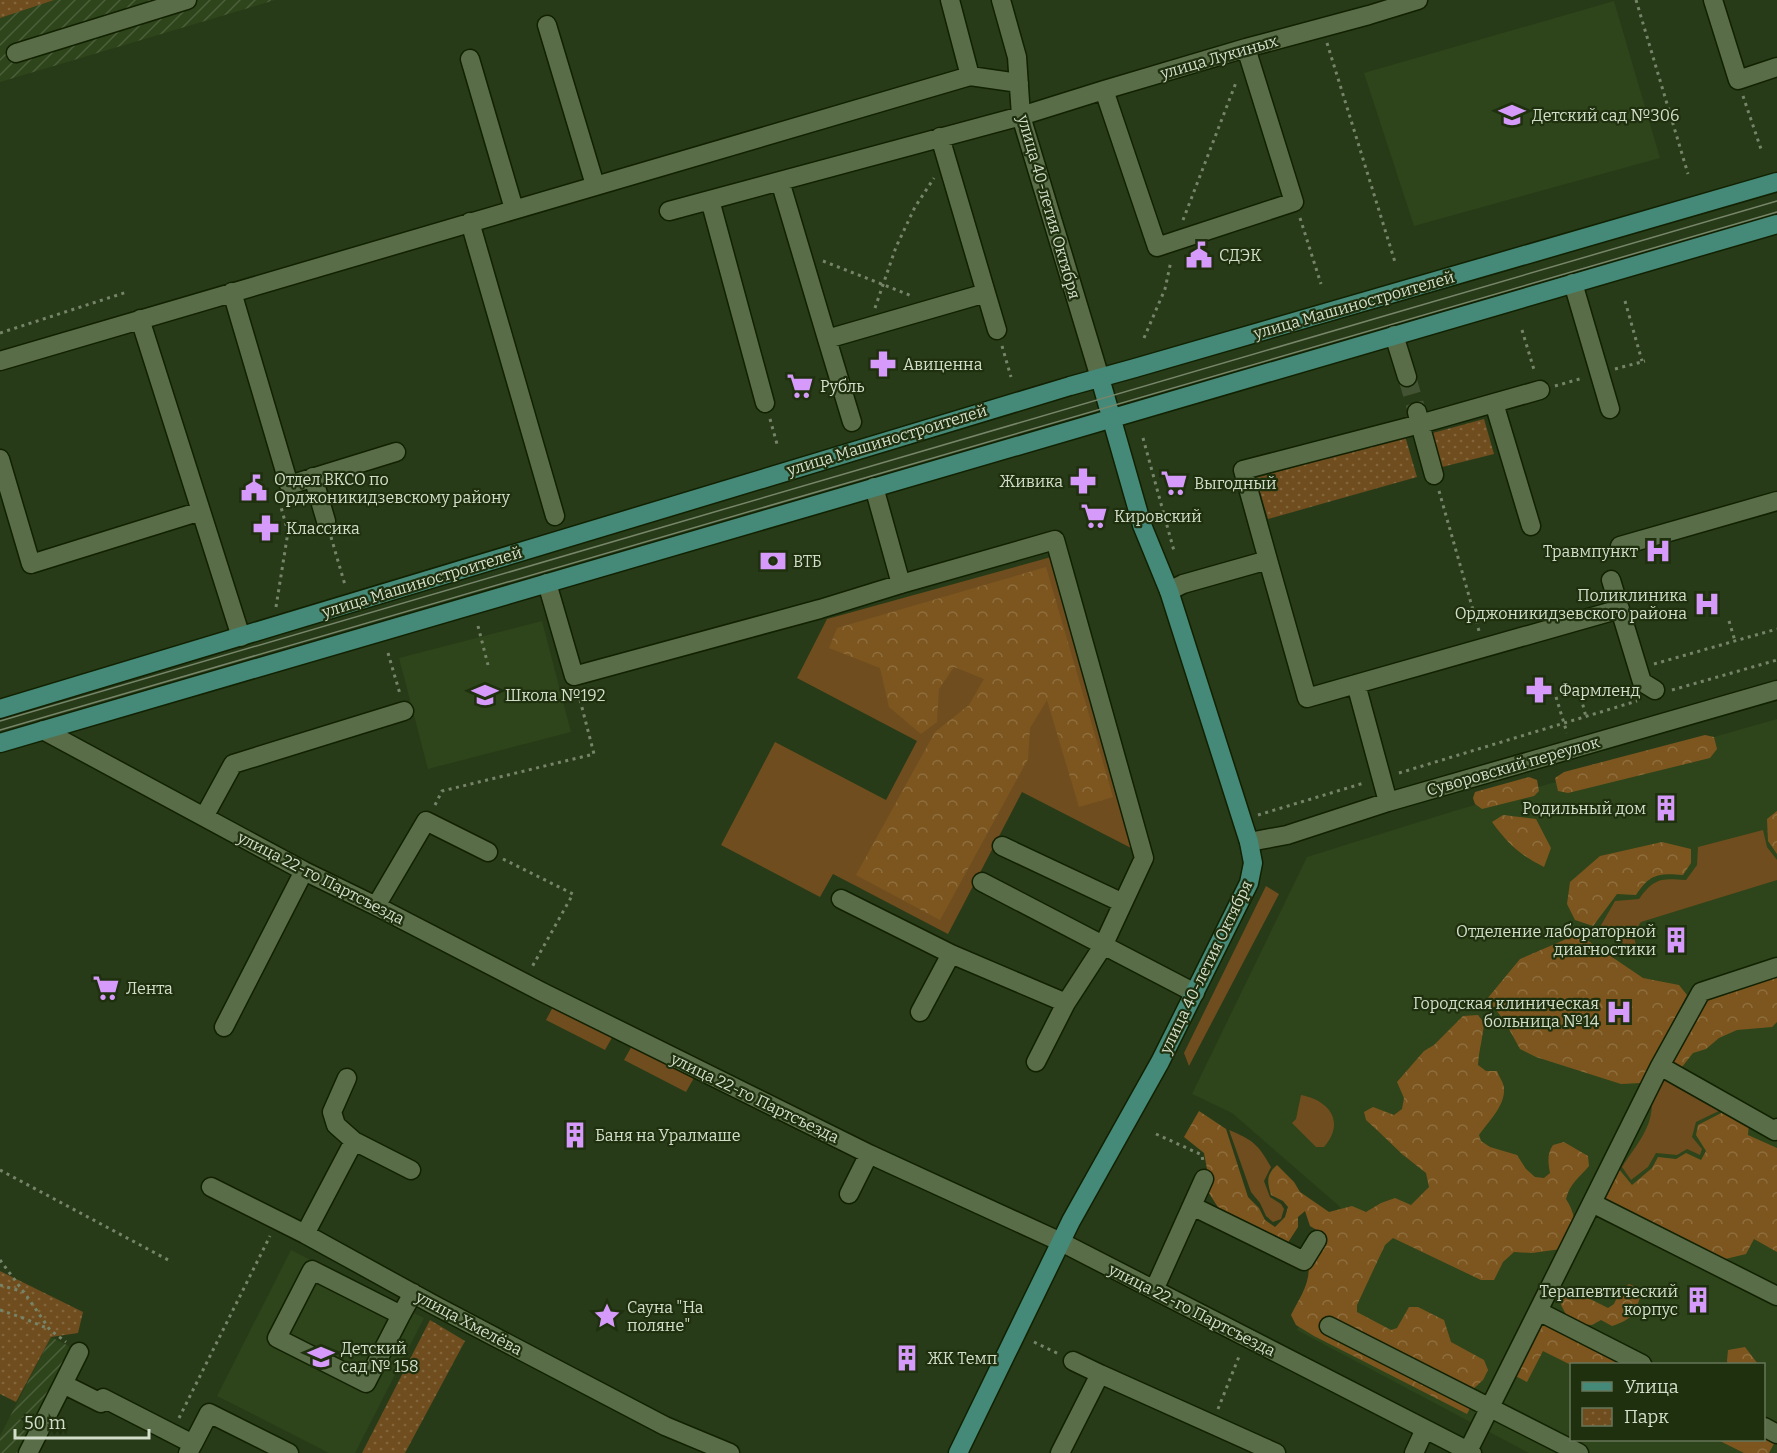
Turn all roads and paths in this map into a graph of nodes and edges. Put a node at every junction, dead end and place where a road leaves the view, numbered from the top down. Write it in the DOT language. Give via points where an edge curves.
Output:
graph roads {
  1 [pos="187,0"];
  2 [pos="950,0"];
  3 [pos="1001,0"];
  4 [pos="1418,0"];
  5 [pos="1636,0"];
  6 [pos="1713,0"];
  7 [pos="1366,8"];
  8 [pos="547,25"];
  9 [pos="1322,28"];
  10 [pos="1246,51"];
  11 [pos="16,53"];
  12 [pos="470,59"];
  13 [pos="1777,67"];
  14 [pos="970,76"];
  15 [pos="1738,80"];
  16 [pos="1019,83"];
  17 [pos="1104,90"];
  18 [pos="1021,116"];
  19 [pos="940,137"];
  20 [pos="1762,152"];
  21 [pos="947,160"];
  22 [pos="1688,174"];
  23 [pos="780,181"];
  24 [pos="1777,182"];
  25 [pos="594,186"];
  26 [pos="710,200"];
  27 [pos="1294,202"];
  28 [pos="514,209"];
  29 [pos="669,211"];
  30 [pos="470,222"];
  31 [pos="1777,224"];
  32 [pos="1175,241"];
  33 [pos="801,252"];
  34 [pos="1395,262"];
  35 [pos="1573,283"];
  36 [pos="1321,284"];
  37 [pos="883,285"];
  38 [pos="127,292"];
  39 [pos="232,292"];
  40 [pos="986,293"];
  41 [pos="1625,301"];
  42 [pos="939,307"];
  43 [pos="140,319"];
  44 [pos="869,327"];
  45 [pos="997,330"];
  46 [pos="1522,330"];
  47 [pos="0,333"];
  48 [pos="1394,335"];
  49 [pos="1144,338"];
  50 [pos="827,339"];
  51 [pos="0,361"];
  52 [pos="1642,361"];
  53 [pos="1011,377"];
  54 [pos="1407,377"];
  55 [pos="1100,378"];
  56 [pos="1540,390"];
  57 [pos="765,403"];
  58 [pos="1494,403"];
  59 [pos="1610,409"];
  60 [pos="1111,418"];
  61 [pos="1418,418"];
  62 [pos="852,422"];
  63 [pos="777,444"];
  64 [pos="396,452"];
  65 [pos="0,459"];
  66 [pos="1434,475"];
  67 [pos="313,477"];
  68 [pos="289,485"];
  69 [pos="874,488"];
  70 [pos="1777,501"];
  71 [pos="201,511"];
  72 [pos="555,516"];
  73 [pos="326,521"];
  74 [pos="1531,526"];
  75 [pos="1620,546"];
  76 [pos="1268,560"];
  77 [pos="1611,580"];
  78 [pos="548,583"];
  79 [pos="901,584"];
  80 [pos="345,585"];
  81 [pos="1169,591"];
  82 [pos="276,607"];
  83 [pos="1620,609"];
  84 [pos="1730,621"];
  85 [pos="478,626"];
  86 [pos="1777,629"];
  87 [pos="241,637"];
  88 [pos="1735,641"];
  89 [pos="1484,648"];
  90 [pos="388,653"];
  91 [pos="1777,660"];
  92 [pos="488,665"];
  93 [pos="574,676"];
  94 [pos="1356,684"];
  95 [pos="1579,690"];
  96 [pos="1777,690"];
  97 [pos="1656,693"];
  98 [pos="1556,697"];
  99 [pos="0,709"];
  100 [pos="404,711"];
  101 [pos="1586,717"];
  102 [pos="1564,723"];
  103 [pos="44,730"];
  104 [pos="0,743"];
  105 [pos="1381,778"];
  106 [pos="1388,802"];
  107 [pos="1253,816"];
  108 [pos="204,817"];
  109 [pos="426,821"];
  110 [pos="1249,842"];
  111 [pos="1002,846"];
  112 [pos="488,852"];
  113 [pos="304,871"];
  114 [pos="982,882"];
  115 [pos="841,900"];
  116 [pos="1123,903"];
  117 [pos="375,906"];
  118 [pos="1103,946"];
  119 [pos="951,954"];
  120 [pos="1777,967"];
  121 [pos="524,982"];
  122 [pos="1195,993"];
  123 [pos="1066,1003"];
  124 [pos="920,1012"];
  125 [pos="224,1027"];
  126 [pos="1036,1062"];
  127 [pos="1660,1066"];
  128 [pos="347,1078"];
  129 [pos="1777,1128"];
  130 [pos="1156,1134"];
  131 [pos="354,1141"];
  132 [pos="868,1154"];
  133 [pos="0,1170"];
  134 [pos="411,1170"];
  135 [pos="1204,1179"];
  136 [pos="211,1187"];
  137 [pos="849,1194"];
  138 [pos="1592,1203"];
  139 [pos="1192,1206"];
  140 [pos="272,1232"];
  141 [pos="305,1234"];
  142 [pos="1317,1240"];
  143 [pos="1061,1242"];
  144 [pos="0,1260"];
  145 [pos="172,1262"];
  146 [pos="0,1285"];
  147 [pos="1154,1290"];
  148 [pos="24,1292"];
  149 [pos="413,1293"];
  150 [pos="1777,1296"];
  151 [pos="0,1310"];
  152 [pos="1538,1311"];
  153 [pos="401,1315"];
  154 [pos="1329,1326"];
  155 [pos="51,1330"];
  156 [pos="1034,1342"];
  157 [pos="79,1352"];
  158 [pos="1241,1352"];
  159 [pos="1073,1361"];
  160 [pos="1638,1363"];
  161 [pos="1100,1374"];
  162 [pos="63,1384"];
  163 [pos="1490,1407"];
  164 [pos="1212,1424"];
  165 [pos="1425,1429"];
  166 [pos="171,1432"];
  167 [pos="191,1448"];
  168 [pos="1470,1452"];
  169 [pos="28,1453"];
  170 [pos="289,1453"];
  171 [pos="730,1453"];
  172 [pos="958,1453"];
  173 [pos="1060,1453"];
  174 [pos="1276,1453"];
  175 [pos="1414,1453"];
  176 [pos="1579,1453"];
  1 -- 11 [label="street"];
  2 -- 14 [label="street"];
  3 -- 16 [label="street, улица 40-летия Октября" via="1017,57"];
  4 -- 7 [label="street, улица Лукиных"];
  5 -- 22 [label="path"];
  6 -- 15 [label="street"];
  7 -- 9 [label="street, улица Лукиных"];
  8 -- 25 [label="street"];
  9 -- 10 [label="street, улица Лукиных"];
  9 -- 34 [label="path"];
  10 -- 17 [label="street, улица Лукиных"];
  10 -- 27 [label="street"];
  10 -- 32 [label="path"];
  12 -- 28 [label="street"];
  13 -- 15 [label="street"];
  14 -- 16 [label="street"];
  14 -- 25 [label="street"];
  15 -- 20 [label="path"];
  16 -- 18 [label="street, улица 40-летия Октября"];
  17 -- 18 [label="street, улица Лукиных"];
  17 -- 32 [label="street" via="1157,247"];
  18 -- 19 [label="street, улица Лукиных"];
  18 -- 55 [label="street, улица 40-летия Октября"];
  19 -- 21 [label="street"];
  19 -- 23 [label="street, улица Лукиных"];
  21 -- 37 [label="path" via="915,207"];
  21 -- 40 [label="street"];
  23 -- 26 [label="street, улица Лукиных"];
  23 -- 33 [label="street"];
  24 -- 55 [label="main road, улица Машиностроителей"];
  25 -- 28 [label="street"];
  26 -- 29 [label="street, улица Лукиных"];
  26 -- 57 [label="street"];
  27 -- 32 [label="street"];
  27 -- 36 [label="path"];
  28 -- 30 [label="street"];
  30 -- 39 [label="street"];
  30 -- 72 [label="street"];
  31 -- 35 [label="main road"];
  32 -- 49 [label="path" via="1165,289"];
  33 -- 37 [label="path"];
  33 -- 50 [label="street"];
  35 -- 48 [label="main road"];
  35 -- 59 [label="street"];
  37 -- 42 [label="path"];
  37 -- 44 [label="path"];
  38 -- 47 [label="path"];
  39 -- 43 [label="street"];
  39 -- 68 [label="street"];
  40 -- 42 [label="street"];
  40 -- 45 [label="street"];
  41 -- 52 [label="path"];
  42 -- 44 [label="street"];
  43 -- 51 [label="street"];
  43 -- 71 [label="street"];
  44 -- 50 [label="street"];
  45 -- 53 [label="path"];
  46 -- 56 [label="path"];
  48 -- 54 [label="street"];
  48 -- 60 [label="main road"];
  50 -- 62 [label="street"];
  55 -- 60 [label="main road, улица 40-летия Октября"];
  55 -- 87 [label="main road, улица Машиностроителей"];
  56 -- 58 [label="street"];
  57 -- 63 [label="path"];
  58 -- 61 [label="street"];
  58 -- 74 [label="street"];
  60 -- 69 [label="main road"];
  60 -- 81 [label="main road, улица 40-летия Октября" via="1142,525"];
  61 -- 66 [label="street"];
  61 -- 76 [label="street" via="1243,470"];
  64 -- 67 [label="street"];
  65 -- 71 [label="street" via="31,564"];
  66 -- 89 [label="path"];
  67 -- 68 [label="street"];
  67 -- 73 [label="street"];
  68 -- 82 [label="path" via="278,499 288,532"];
  69 -- 78 [label="main road"];
  69 -- 79 [label="street"];
  70 -- 75 [label="street"];
  71 -- 87 [label="street"];
  73 -- 80 [label="path"];
  76 -- 81 [label="street"];
  76 -- 94 [label="street" via="1307,698"];
  77 -- 83 [label="street"];
  78 -- 93 [label="street"];
  78 -- 103 [label="main road"];
  79 -- 93 [label="street"];
  79 -- 116 [label="street" via="1055,540 1144,858"];
  81 -- 110 [label="main road, улица 40-летия Октября"];
  83 -- 89 [label="street"];
  83 -- 97 [label="street" via="1642,682"];
  84 -- 88 [label="path"];
  85 -- 92 [label="path"];
  86 -- 88 [label="path"];
  87 -- 99 [label="main road, улица Машиностроителей"];
  88 -- 97 [label="path" via="1648,666"];
  89 -- 94 [label="street"];
  90 -- 100 [label="path"];
  91 -- 97 [label="path"];
  93 -- 109 [label="path" via="594,754 442,791"];
  94 -- 105 [label="street"];
  95 -- 101 [label="path"];
  96 -- 106 [label="street, Суворовский переулок"];
  97 -- 101 [label="path"];
  98 -- 102 [label="path"];
  100 -- 108 [label="street" via="233,764"];
  101 -- 102 [label="path"];
  102 -- 105 [label="path"];
  103 -- 104 [label="main road"];
  103 -- 108 [label="street, улица 22-го Партсъезда"];
  105 -- 106 [label="street"];
  105 -- 107 [label="path"];
  106 -- 110 [label="street, Суворовский переулок" via="1287,835"];
  108 -- 113 [label="street, улица 22-го Партсъезда"];
  109 -- 112 [label="street"];
  109 -- 117 [label="street"];
  110 -- 122 [label="main road, улица 40-летия Октября" via="1253,863 1249,883"];
  111 -- 116 [label="street"];
  112 -- 121 [label="path" via="573,894"];
  113 -- 117 [label="street, улица 22-го Партсъезда"];
  113 -- 125 [label="street"];
  114 -- 118 [label="street"];
  115 -- 119 [label="street"];
  116 -- 118 [label="street"];
  117 -- 121 [label="street, улица 22-го Партсъезда"];
  118 -- 122 [label="street"];
  118 -- 123 [label="street"];
  119 -- 123 [label="street"];
  119 -- 124 [label="street"];
  120 -- 127 [label="street" via="1701,992"];
  121 -- 132 [label="street, улица 22-го Партсъезда"];
  122 -- 143 [label="main road, улица 40-летия Октября"];
  123 -- 126 [label="street"];
  127 -- 129 [label="street" via="1775,1131"];
  127 -- 138 [label="street"];
  128 -- 131 [label="street" via="332,1112 336,1125"];
  130 -- 135 [label="path" via="1202,1155"];
  131 -- 134 [label="street"];
  131 -- 141 [label="street"];
  132 -- 137 [label="street"];
  132 -- 143 [label="street, улица 22-го Партсъезда"];
  133 -- 145 [label="path"];
  135 -- 139 [label="street"];
  136 -- 141 [label="street, улица Хмелёва"];
  138 -- 150 [label="street"];
  138 -- 152 [label="street"];
  139 -- 142 [label="street" via="1304,1261"];
  139 -- 147 [label="street"];
  140 -- 166 [label="path"];
  141 -- 149 [label="street, улица Хмелёва"];
  143 -- 147 [label="street, улица 22-го Партсъезда"];
  143 -- 172 [label="main road, улица 40-летия Октября"];
  144 -- 148 [label="path"];
  146 -- 148 [label="path"];
  147 -- 165 [label="street, улица 22-го Партсъезда"];
  148 -- 155 [label="path"];
  149 -- 153 [label="street"];
  149 -- 171 [label="street, улица Хмелёва" via="659,1424"];
  151 -- 155 [label="path"];
  152 -- 160 [label="street"];
  152 -- 163 [label="street"];
  153 -- 153 [label="street" via="366,1383 278,1338 312,1270"];
  154 -- 163 [label="street"];
  155 -- 157 [label="path"];
  156 -- 159 [label="path"];
  157 -- 162 [label="street"];
  158 -- 164 [label="path"];
  159 -- 161 [label="street"];
  161 -- 164 [label="street"];
  161 -- 173 [label="street"];
  162 -- 166 [label="street"];
  162 -- 169 [label="street"];
  163 -- 168 [label="street"];
  163 -- 176 [label="street"];
  164 -- 174 [label="street"];
  165 -- 168 [label="street, улица 22-го Партсъезда"];
  165 -- 175 [label="street"];
  166 -- 167 [label="street"];
  167 -- 170 [label="street" via="209,1413"];
}
